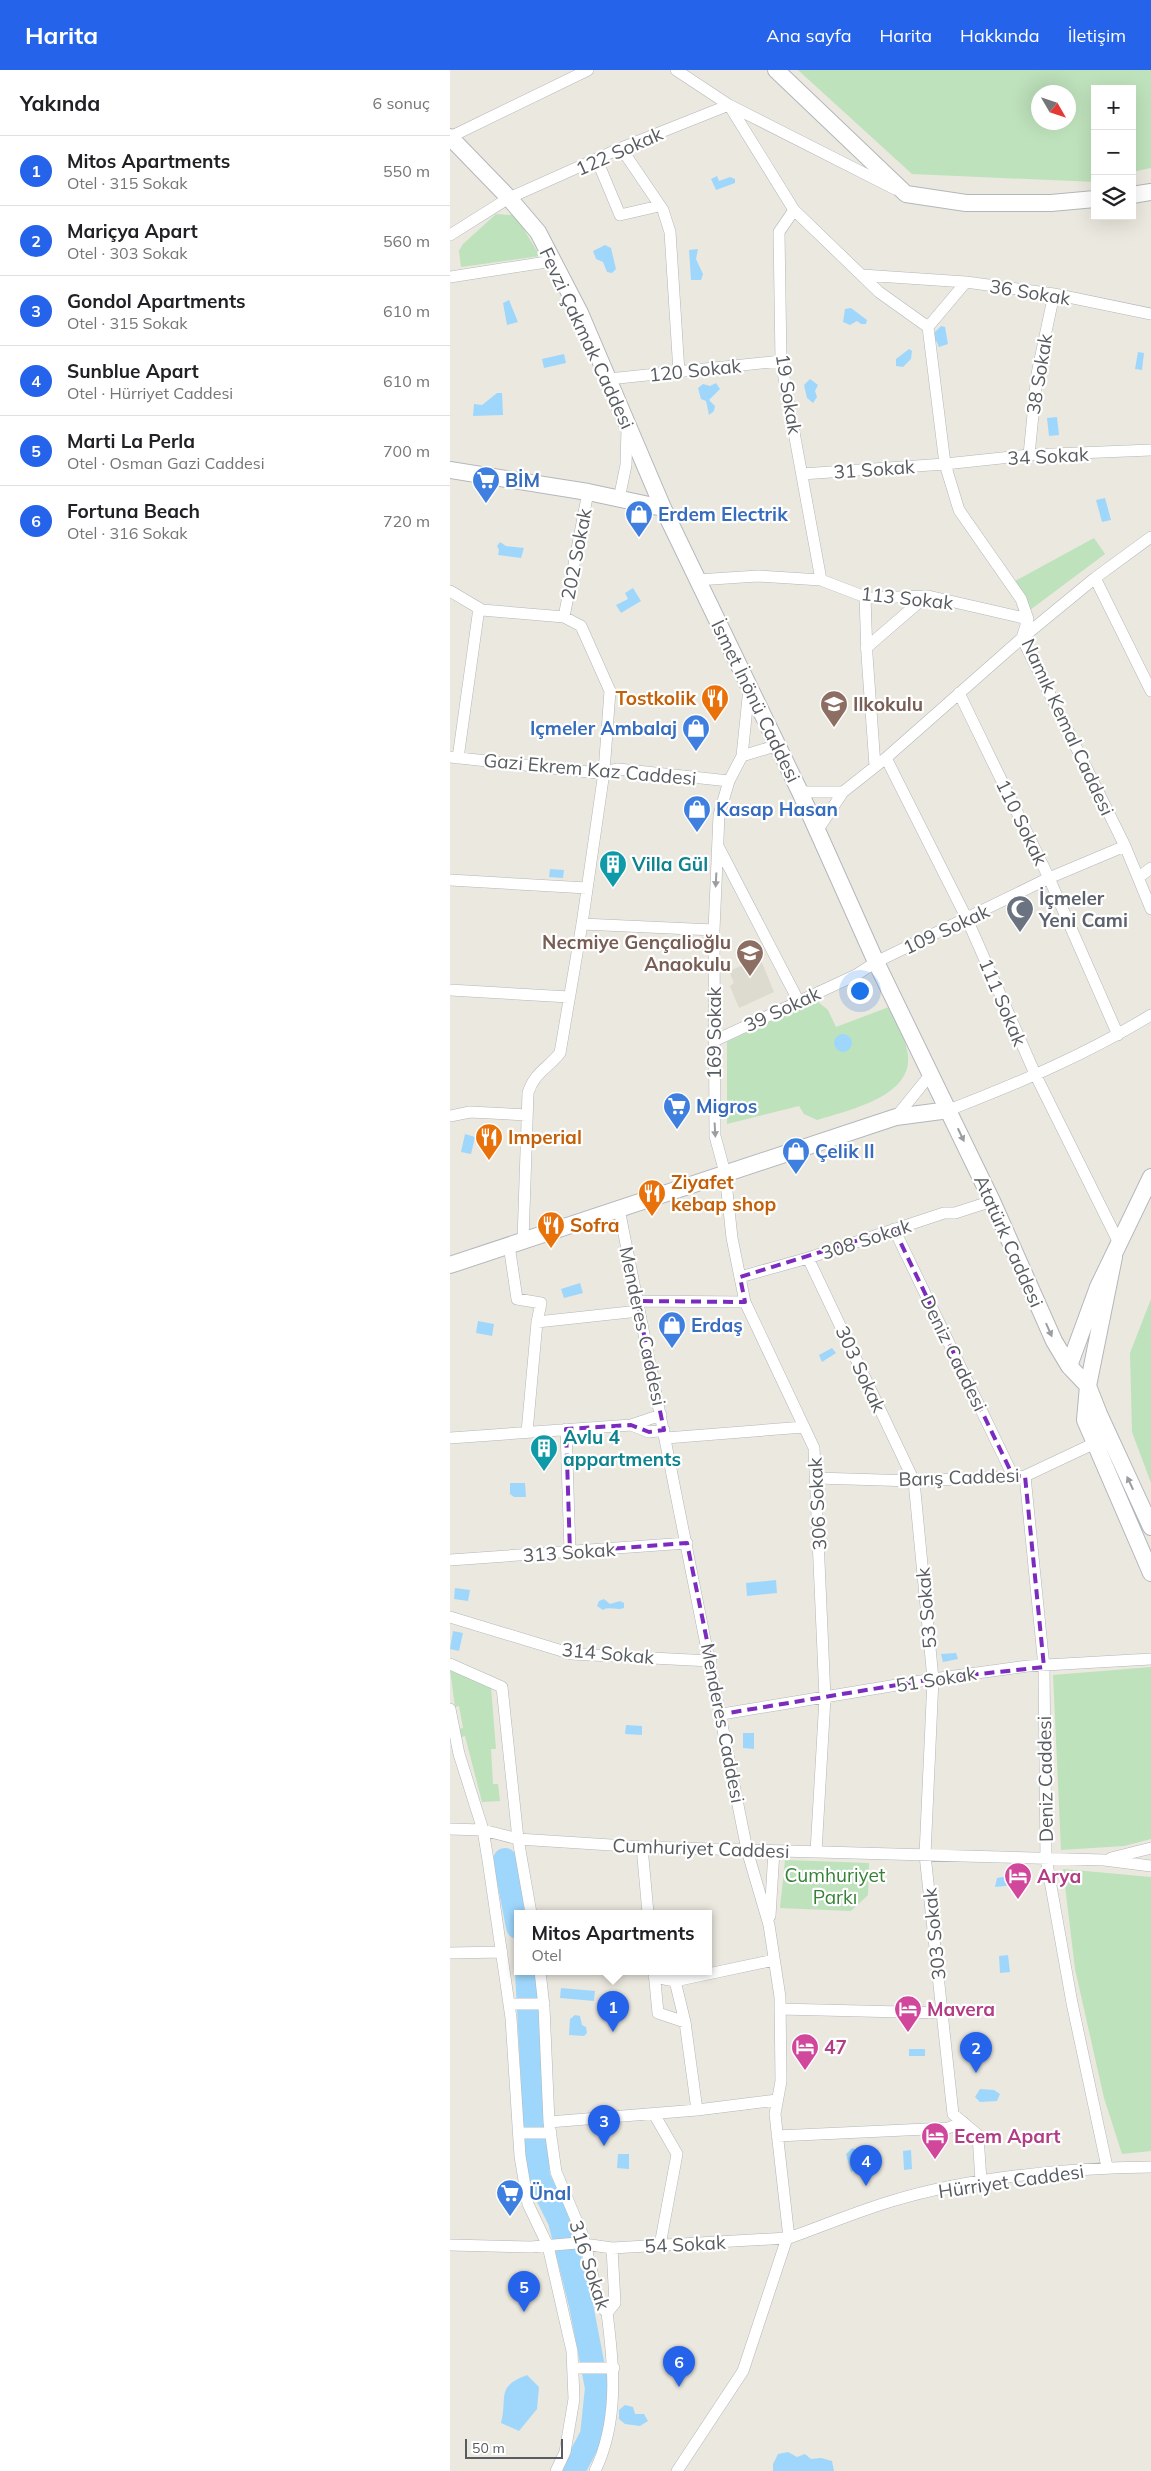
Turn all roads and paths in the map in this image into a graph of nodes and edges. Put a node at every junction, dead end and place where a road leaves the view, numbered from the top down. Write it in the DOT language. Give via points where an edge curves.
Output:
graph roads {
  1 [pos="588,70"];
  2 [pos="676,70"];
  3 [pos="776,70"];
  4 [pos="729,105"];
  5 [pos="450,137"];
  6 [pos="620,148"];
  7 [pos="597,160"];
  8 [pos="1151,192"];
  9 [pos="906,194"];
  10 [pos="1136,194"];
  11 [pos="509,198"];
  12 [pos="1091,199"];
  13 [pos="659,206"];
  14 [pos="794,210"];
  15 [pos="450,233"];
  16 [pos="553,262"];
  17 [pos="862,275"];
  18 [pos="450,277"];
  19 [pos="966,282"];
  20 [pos="1054,294"];
  21 [pos="1151,314"];
  22 [pos="928,327"];
  23 [pos="781,361"];
  24 [pos="679,372"];
  25 [pos="609,380"];
  26 [pos="627,424"];
  27 [pos="1151,450"];
  28 [pos="1029,455"];
  29 [pos="946,464"];
  30 [pos="450,470"];
  31 [pos="802,474"];
  32 [pos="588,492"];
  33 [pos="620,499"];
  34 [pos="663,508"];
  35 [pos="1151,537"];
  36 [pos="1094,578"];
  37 [pos="697,580"];
  38 [pos="821,580"];
  39 [pos="450,591"];
  40 [pos="865,597"];
  41 [pos="925,597"];
  42 [pos="479,608"];
  43 [pos="564,616"];
  44 [pos="1028,619"];
  45 [pos="1022,638"];
  46 [pos="866,648"];
  47 [pos="749,687"];
  48 [pos="1151,691"];
  49 [pos="959,693"];
  50 [pos="778,745"];
  51 [pos="742,756"];
  52 [pos="454,758"];
  53 [pos="886,758"];
  54 [pos="876,766"];
  55 [pos="604,772"];
  56 [pos="729,781"];
  57 [pos="800,792"];
  58 [pos="843,792"];
  59 [pos="817,831"];
  60 [pos="718,845"];
  61 [pos="1125,846"];
  62 [pos="1151,868"];
  63 [pos="1139,877"];
  64 [pos="1049,878"];
  65 [pos="450,880"];
  66 [pos="587,888"];
  67 [pos="1151,910"];
  68 [pos="967,919"];
  69 [pos="582,924"];
  70 [pos="714,930"];
  71 [pos="876,962"];
  72 [pos="450,990"];
  73 [pos="569,997"];
  74 [pos="799,1002"];
  75 [pos="1151,1015"];
  76 [pos="1118,1035"];
  77 [pos="714,1041"];
  78 [pos="930,1075"];
  79 [pos="1036,1076"];
  80 [pos="938,1091"];
  81 [pos="949,1110"];
  82 [pos="527,1115"];
  83 [pos="450,1116"];
  84 [pos="896,1117"];
  85 [pos="725,1173"];
  86 [pos="1151,1178"];
  87 [pos="992,1201"];
  88 [pos="619,1209"];
  89 [pos="894,1230"];
  90 [pos="516,1243"];
  91 [pos="1117,1251"];
  92 [pos="808,1258"];
  93 [pos="450,1265"];
  94 [pos="740,1276"];
  95 [pos="745,1302"];
  96 [pos="638,1306"];
  97 [pos="537,1322"];
  98 [pos="1069,1366"];
  99 [pos="1088,1386"];
  100 [pos="661,1414"];
  101 [pos="631,1425"];
  102 [pos="804,1427"];
  103 [pos="566,1429"];
  104 [pos="527,1432"];
  105 [pos="665,1434"];
  106 [pos="450,1438"];
  107 [pos="1095,1443"];
  108 [pos="1019,1476"];
  109 [pos="816,1478"];
  110 [pos="914,1481"];
  111 [pos="1151,1527"];
  112 [pos="687,1543"];
  113 [pos="570,1552"];
  114 [pos="450,1560"];
  115 [pos="1151,1573"];
  116 [pos="450,1617"];
  117 [pos="1151,1659"];
  118 [pos="711,1661"];
  119 [pos="450,1664"];
  120 [pos="1044,1667"];
  121 [pos="933,1678"];
  122 [pos="825,1698"];
  123 [pos="450,1709"];
  124 [pos="722,1714"];
  125 [pos="450,1829"];
  126 [pos="483,1830"];
  127 [pos="518,1839"];
  128 [pos="642,1847"];
  129 [pos="1151,1848"];
  130 [pos="747,1850"];
  131 [pos="774,1851"];
  132 [pos="816,1852"];
  133 [pos="925,1855"];
  134 [pos="1046,1858"];
  135 [pos="1104,1860"];
  136 [pos="1151,1866"];
  137 [pos="530,1910"];
  138 [pos="648,1910"];
  139 [pos="769,1925"];
  140 [pos="502,1952"];
  141 [pos="450,1953"];
  142 [pos="774,1960"];
  143 [pos="712,1973"];
  144 [pos="540,1975"];
  145 [pos="654,1975"];
  146 [pos="657,1975"];
  147 [pos="703,1975"];
  148 [pos="674,1981"];
  149 [pos="540,2004"];
  150 [pos="515,2005"];
  151 [pos="780,2009"];
  152 [pos="942,2013"];
  153 [pos="685,2022"];
  154 [pos="777,2100"];
  155 [pos="697,2110"];
  156 [pos="654,2114"];
  157 [pos="963,2122"];
  158 [pos="548,2130"];
  159 [pos="523,2134"];
  160 [pos="777,2136"];
  161 [pos="1151,2167"];
  162 [pos="1107,2168"];
  163 [pos="981,2181"];
  164 [pos="788,2238"];
  165 [pos="581,2243"];
  166 [pos="450,2245"];
  167 [pos="553,2245"];
  168 [pos="660,2245"];
  169 [pos="612,2248"];
  170 [pos="607,2312"];
  171 [pos="578,2368"];
  172 [pos="610,2368"];
  173 [pos="556,2471"];
  174 [pos="594,2471"];
  175 [pos="677,2471"];
  1 -- 5 [label="street"];
  2 -- 4 [label="street"];
  3 -- 9 [label="street"];
  4 -- 6 [label="street, 122 Sokak"];
  4 -- 9 [label="street"];
  4 -- 14 [label="street"];
  5 -- 11 [label="street, Fevzi Çakmak Caddesi"];
  6 -- 7 [label="street, 122 Sokak"];
  6 -- 13 [label="street"];
  7 -- 11 [label="street, 122 Sokak"];
  7 -- 13 [label="street" via="620,214"];
  8 -- 10 [label="street"];
  9 -- 12 [label="street" via="966,204"];
  11 -- 15 [label="street, 122 Sokak"];
  11 -- 16 [label="street, Fevzi Çakmak Caddesi" via="538,232"];
  13 -- 24 [label="street" via="670,232"];
  14 -- 17 [label="street"];
  14 -- 23 [label="street, 19 Sokak" via="779,232"];
  16 -- 18 [label="street"];
  16 -- 25 [label="street, Fevzi Çakmak Caddesi" via="580,313"];
  17 -- 19 [label="street"];
  17 -- 22 [label="street" via="879,292"];
  19 -- 20 [label="street, 36 Sokak"];
  19 -- 22 [label="street, 36 Sokak"];
  20 -- 21 [label="street, 36 Sokak"];
  20 -- 28 [label="street, 38 Sokak" via="1037,374"];
  22 -- 29 [label="street, Namık Kemal Caddesi"];
  23 -- 24 [label="street, 120 Sokak"];
  23 -- 31 [label="street, 19 Sokak"];
  24 -- 25 [label="street, 120 Sokak"];
  25 -- 26 [label="street, Fevzi Çakmak Caddesi"];
  26 -- 33 [label="street" via="626,464"];
  26 -- 34 [label="street, Fevzi Çakmak Caddesi"];
  27 -- 28 [label="street, 34 Sokak"];
  28 -- 29 [label="street, 34 Sokak"];
  29 -- 31 [label="street, 31 Sokak"];
  29 -- 44 [label="street, Namık Kemal Caddesi" via="960,510 1021,599"];
  30 -- 32 [label="street"];
  31 -- 38 [label="street, 19 Sokak"];
  32 -- 33 [label="street"];
  32 -- 43 [label="street, 202 Sokak"];
  33 -- 34 [label="street"];
  34 -- 37 [label="street, İsmet İnönü Caddesi"];
  35 -- 36 [label="street"];
  36 -- 45 [label="street"];
  36 -- 48 [label="street"];
  37 -- 38 [label="street, 113 Sokak" via="758,576"];
  37 -- 47 [label="street, İsmet İnönü Caddesi"];
  38 -- 40 [label="street, 113 Sokak"];
  39 -- 42 [label="street"];
  40 -- 41 [label="street, 113 Sokak"];
  40 -- 46 [label="street"];
  41 -- 44 [label="street, 113 Sokak"];
  41 -- 46 [label="street"];
  42 -- 43 [label="street"];
  42 -- 52 [label="street"];
  43 -- 55 [label="street" via="581,626 610,691"];
  44 -- 45 [label="street, Namık Kemal Caddesi"];
  45 -- 49 [label="street"];
  45 -- 61 [label="street, Namık Kemal Caddesi"];
  46 -- 54 [label="street"];
  47 -- 50 [label="street, İsmet İnönü Caddesi"];
  47 -- 51 [label="street, 169 Sokak"];
  49 -- 53 [label="street"];
  49 -- 64 [label="street, 110 Sokak"];
  50 -- 51 [label="street"];
  50 -- 57 [label="street, İsmet İnönü Caddesi"];
  51 -- 56 [label="street, 169 Sokak"];
  52 -- 55 [label="street, Gazi Ekrem Kaz Caddesi"];
  53 -- 54 [label="street"];
  53 -- 68 [label="street, 111 Sokak"];
  54 -- 58 [label="street"];
  55 -- 56 [label="street, Gazi Ekrem Kaz Caddesi" via="618,769"];
  55 -- 66 [label="street"];
  56 -- 60 [label="street, 169 Sokak" via="720,815"];
  57 -- 58 [label="street"];
  57 -- 59 [label="street, İsmet İnönü Caddesi"];
  58 -- 59 [label="street"];
  59 -- 71 [label="street, İsmet İnönü Caddesi"];
  60 -- 70 [label="street, 169 Sokak, one-way"];
  60 -- 74 [label="street"];
  61 -- 63 [label="street, Namık Kemal Caddesi"];
  61 -- 64 [label="street, 109 Sokak"];
  62 -- 63 [label="street"];
  63 -- 67 [label="street, Namık Kemal Caddesi"];
  64 -- 68 [label="street, 109 Sokak"];
  64 -- 76 [label="street, 110 Sokak"];
  65 -- 66 [label="street"];
  66 -- 69 [label="street"];
  68 -- 71 [label="street, 109 Sokak"];
  68 -- 79 [label="street, 111 Sokak"];
  69 -- 70 [label="street"];
  69 -- 73 [label="street"];
  70 -- 77 [label="street, 169 Sokak"];
  71 -- 74 [label="street, 39 Sokak"];
  71 -- 78 [label="street, İsmet İnönü Caddesi"];
  72 -- 73 [label="street"];
  73 -- 82 [label="street" via="560,1053 532,1078"];
  74 -- 77 [label="street, 39 Sokak"];
  75 -- 76 [label="street"];
  76 -- 79 [label="street"];
  77 -- 85 [label="street, 169 Sokak, one-way" via="715,1136"];
  78 -- 80 [label="street, İsmet İnönü Caddesi"];
  78 -- 84 [label="street"];
  79 -- 81 [label="street"];
  79 -- 91 [label="street, 111 Sokak"];
  80 -- 81 [label="street, Atatürk Caddesi"];
  81 -- 84 [label="street"];
  81 -- 87 [label="street, Atatürk Caddesi, one-way"];
  82 -- 83 [label="street" via="470,1112"];
  82 -- 90 [label="street"];
  84 -- 85 [label="street"];
  85 -- 88 [label="street"];
  85 -- 94 [label="street, 306 Sokak"];
  86 -- 91 [label="street"];
  87 -- 89 [label="street, 308 Sokak"];
  87 -- 98 [label="street, Atatürk Caddesi, one-way" via="1054,1341"];
  88 -- 90 [label="street"];
  88 -- 96 [label="street, Menderes Caddesi"];
  89 -- 92 [label="street, 308 Sokak"];
  89 -- 108 [label="street, Deniz Caddesi"];
  90 -- 93 [label="street"];
  90 -- 97 [label="street" via="517,1299 541,1303"];
  91 -- 98 [label="street" via="1098,1287"];
  91 -- 99 [label="street"];
  92 -- 94 [label="street, 308 Sokak"];
  92 -- 110 [label="street, 303 Sokak"];
  94 -- 95 [label="street, 306 Sokak"];
  95 -- 96 [label="street"];
  95 -- 102 [label="street, 306 Sokak"];
  96 -- 97 [label="street"];
  96 -- 100 [label="street, Menderes Caddesi"];
  97 -- 104 [label="street"];
  98 -- 99 [label="street, Atatürk Caddesi"];
  99 -- 107 [label="street" via="1085,1420"];
  111 -- 99 [label="street, Atatürk Caddesi, one-way"];
  100 -- 101 [label="street"];
  100 -- 105 [label="street, Menderes Caddesi"];
  101 -- 103 [label="street"];
  101 -- 105 [label="street"];
  102 -- 105 [label="street"];
  102 -- 109 [label="street, 306 Sokak" via="814,1448"];
  103 -- 104 [label="street"];
  103 -- 113 [label="street"];
  104 -- 106 [label="street"];
  105 -- 112 [label="street, Menderes Caddesi"];
  107 -- 108 [label="street, Barış Caddesi"];
  107 -- 115 [label="street"];
  108 -- 110 [label="street, Barış Caddesi"];
  108 -- 120 [label="street, Deniz Caddesi"];
  109 -- 110 [label="street, Barış Caddesi"];
  109 -- 122 [label="street, 306 Sokak"];
  110 -- 121 [label="street, 53 Sokak"];
  112 -- 113 [label="street, 313 Sokak"];
  112 -- 118 [label="street, Menderes Caddesi"];
  113 -- 114 [label="street, 313 Sokak"];
  116 -- 118 [label="street, 314 Sokak" via="572,1654"];
  117 -- 120 [label="street, 51 Sokak"];
  118 -- 124 [label="street, Menderes Caddesi"];
  119 -- 127 [label="street" via="502,1687"];
  120 -- 121 [label="street, 51 Sokak" via="1028,1666"];
  120 -- 134 [label="street, Deniz Caddesi"];
  121 -- 122 [label="street, 51 Sokak"];
  121 -- 133 [label="street, 53 Sokak"];
  122 -- 124 [label="street, 51 Sokak"];
  122 -- 132 [label="street, 306 Sokak"];
  123 -- 126 [label="street" via="459,1754"];
  124 -- 130 [label="street, Menderes Caddesi"];
  125 -- 126 [label="street, Cumhuriyet Caddesi"];
  126 -- 127 [label="street, Cumhuriyet Caddesi"];
  126 -- 140 [label="street"];
  127 -- 128 [label="street, Cumhuriyet Caddesi"];
  127 -- 137 [label="street"];
  128 -- 130 [label="street, Cumhuriyet Caddesi"];
  128 -- 138 [label="street"];
  129 -- 135 [label="street, Cumhuriyet Caddesi"];
  130 -- 131 [label="street, Cumhuriyet Caddesi"];
  130 -- 139 [label="street, Menderes Caddesi"];
  131 -- 132 [label="street, Cumhuriyet Caddesi"];
  131 -- 139 [label="street"];
  132 -- 133 [label="street, Cumhuriyet Caddesi"];
  133 -- 134 [label="street, Cumhuriyet Caddesi"];
  133 -- 152 [label="street, 303 Sokak"];
  134 -- 135 [label="street, Cumhuriyet Caddesi"];
  134 -- 162 [label="street, Deniz Caddesi"];
  135 -- 136 [label="street, Cumhuriyet Caddesi"];
  139 -- 142 [label="street, Menderes Caddesi"];
  140 -- 141 [label="street"];
  140 -- 150 [label="street"];
  142 -- 143 [label="street"];
  142 -- 151 [label="street, Menderes Caddesi"];
  144 -- 149 [label="street, 316 Sokak"];
  145 -- 153 [label="street" via="658,2013"];
  146 -- 148 [label="street"];
  147 -- 148 [label="street"];
  148 -- 153 [label="street"];
  149 -- 150 [label="street"];
  149 -- 158 [label="street, 316 Sokak"];
  150 -- 159 [label="street"];
  151 -- 152 [label="street"];
  151 -- 154 [label="street, Menderes Caddesi" via="781,2081"];
  152 -- 157 [label="street, 303 Sokak" via="953,2114"];
  153 -- 155 [label="street"];
  154 -- 155 [label="street"];
  154 -- 160 [label="street, Menderes Caddesi"];
  155 -- 156 [label="street"];
  156 -- 158 [label="street"];
  156 -- 168 [label="street" via="677,2154"];
  157 -- 160 [label="street" via="948,2128"];
  157 -- 163 [label="street, 303 Sokak" via="978,2135"];
  158 -- 159 [label="street"];
  158 -- 165 [label="street, 316 Sokak" via="556,2172"];
  159 -- 167 [label="street" via="528,2204"];
  160 -- 164 [label="street, Menderes Caddesi"];
  161 -- 162 [label="street, Hürriyet Caddesi"];
  162 -- 163 [label="street, Hürriyet Caddesi"];
  163 -- 164 [label="street, Hürriyet Caddesi" via="893,2200"];
  164 -- 168 [label="street, 54 Sokak"];
  164 -- 175 [label="street" via="743,2371"];
  165 -- 167 [label="street, 54 Sokak"];
  165 -- 169 [label="street, 54 Sokak"];
  165 -- 170 [label="street, 316 Sokak" via="600,2306"];
  166 -- 167 [label="street, 54 Sokak"];
  167 -- 171 [label="street"];
  168 -- 169 [label="street, 54 Sokak"];
  169 -- 170 [label="street" via="616,2304"];
  170 -- 172 [label="street, 316 Sokak"];
  171 -- 172 [label="street"];
  171 -- 173 [label="street" via="565,2452"];
  172 -- 174 [label="street, 316 Sokak" via="609,2431"];
}
